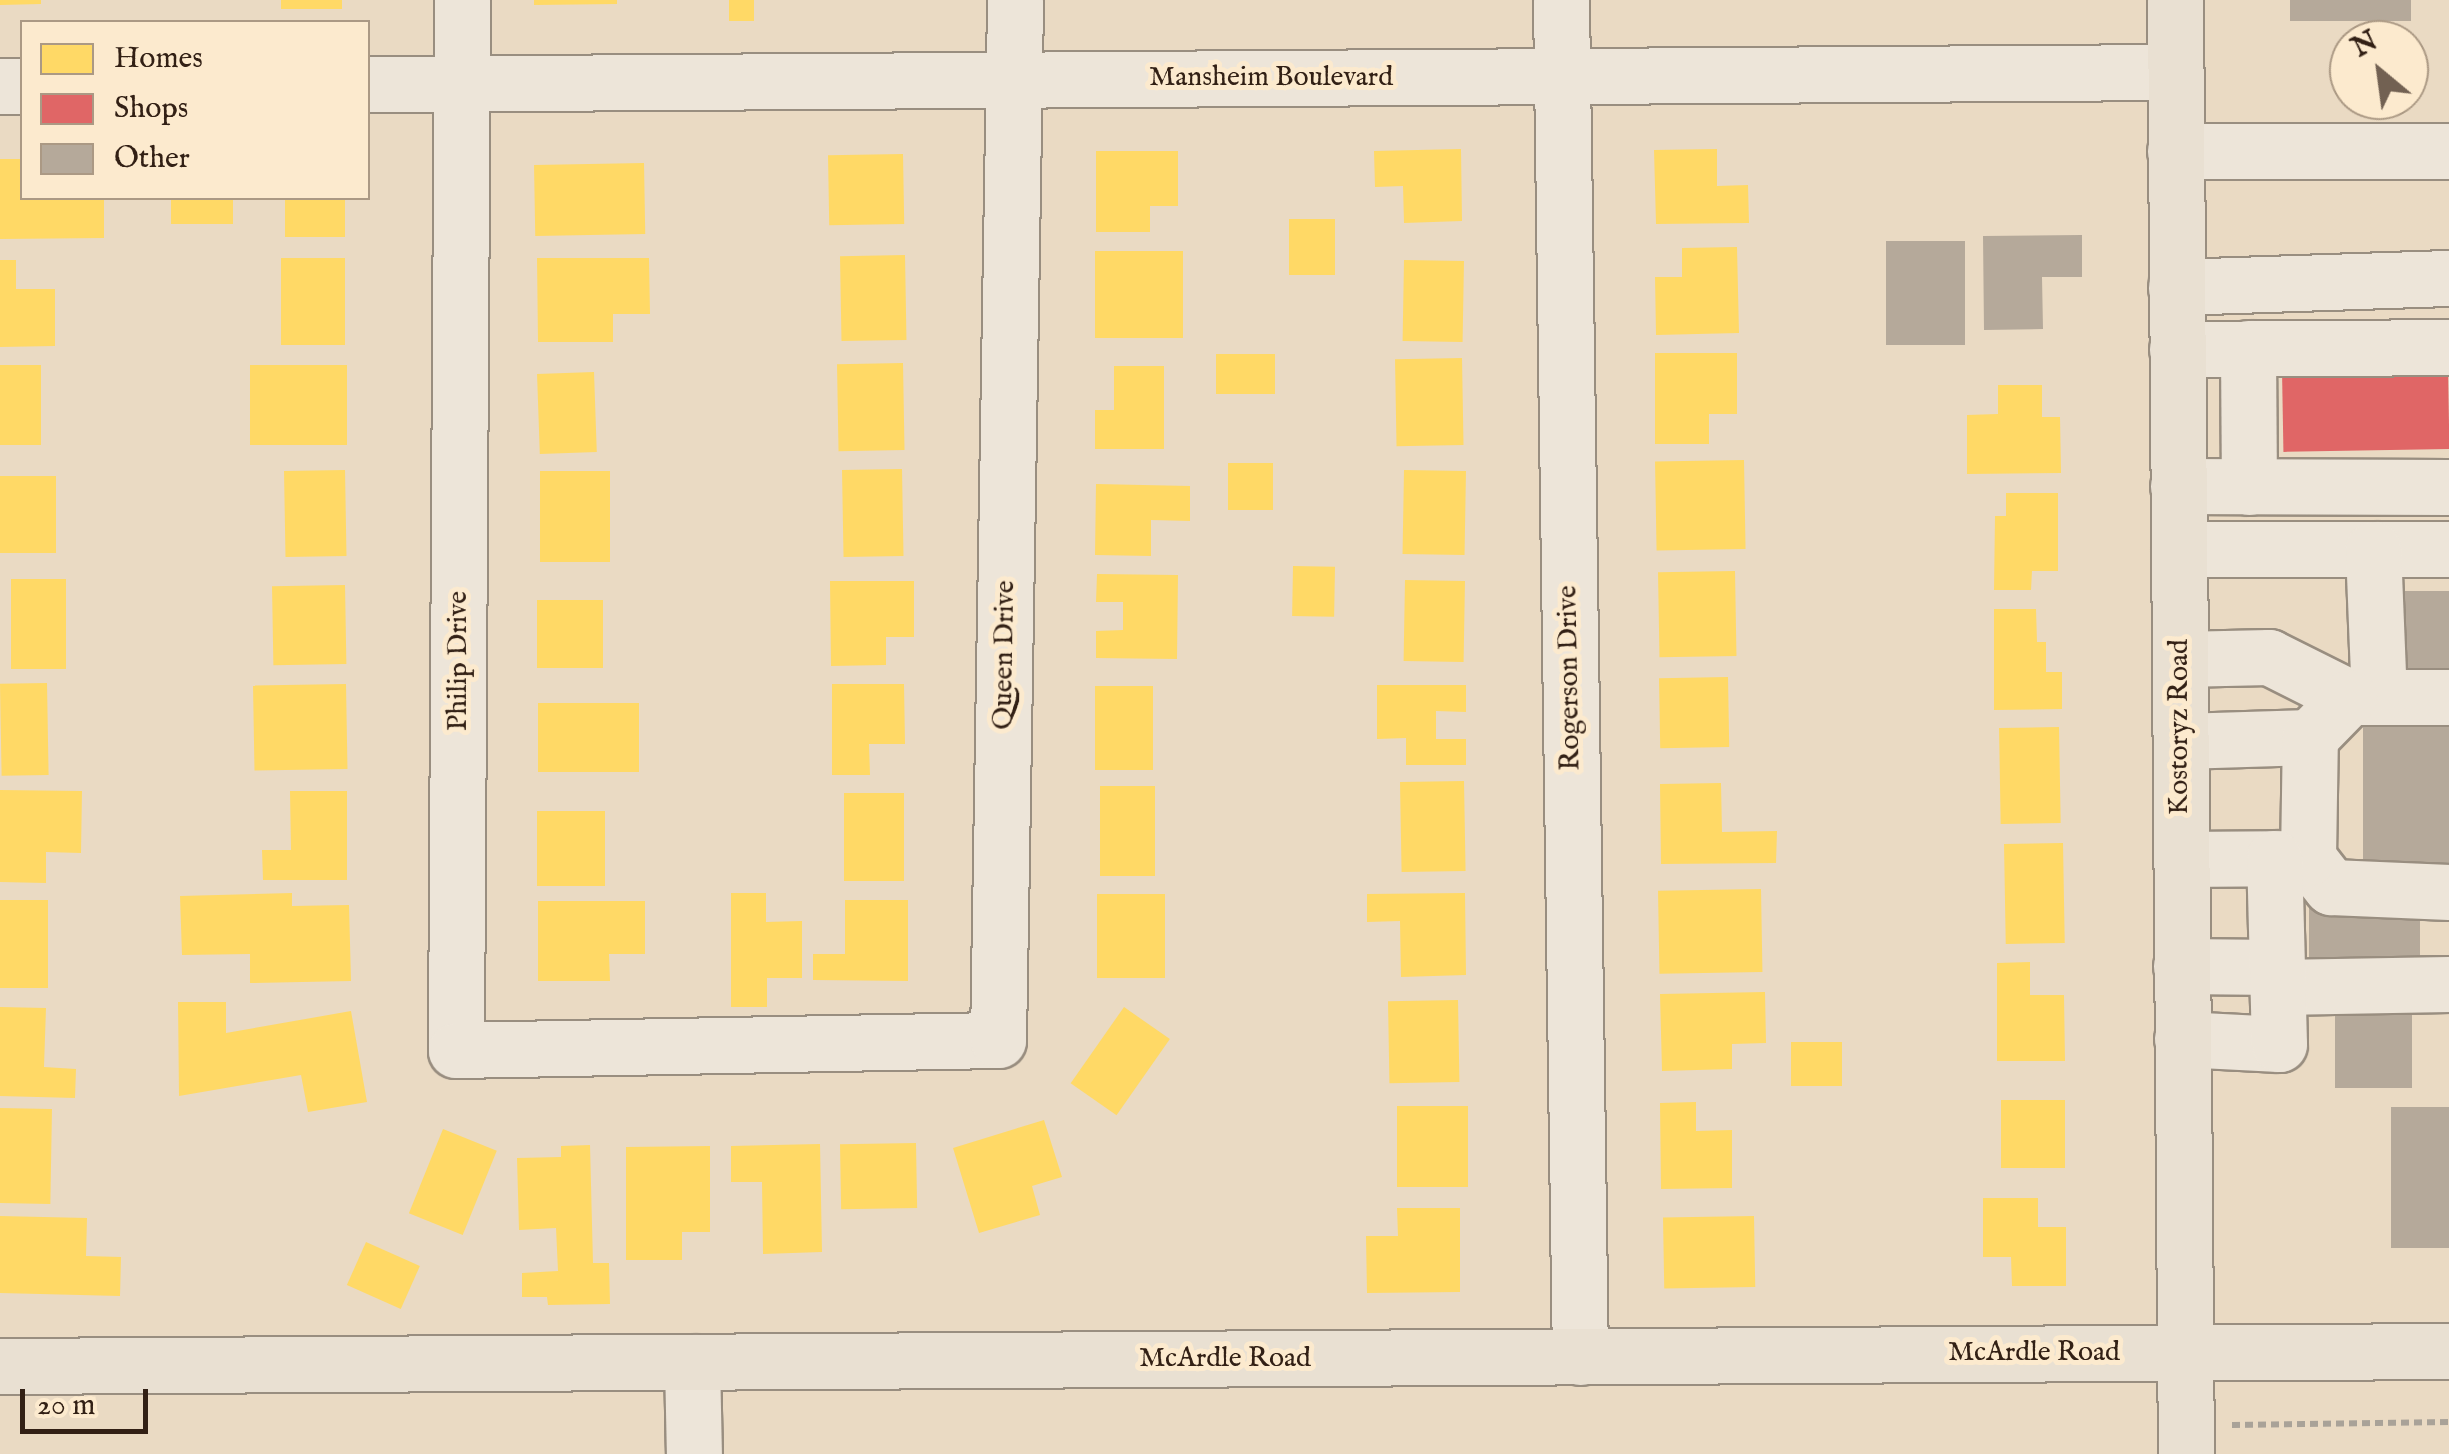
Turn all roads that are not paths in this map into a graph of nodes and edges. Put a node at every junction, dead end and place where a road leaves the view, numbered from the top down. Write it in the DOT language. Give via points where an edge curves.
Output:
graph roads {
  1 [pos="462,0"];
  2 [pos="1014,0"];
  3 [pos="1562,0"];
  4 [pos="2175,0"];
  5 [pos="2175,72"];
  6 [pos="1561,76"];
  7 [pos="1014,80"];
  8 [pos="463,83"];
  9 [pos="370,84"];
  10 [pos="2449,150"];
  11 [pos="2176,151"];
  12 [pos="2449,278"];
  13 [pos="2176,287"];
  14 [pos="2449,347"];
  15 [pos="2177,348"];
  16 [pos="2248,348"];
  17 [pos="2178,486"];
  18 [pos="2249,486"];
  19 [pos="2449,487"];
  20 [pos="2179,549"];
  21 [pos="2374,549"];
  22 [pos="2449,549"];
  23 [pos="2180,658"];
  24 [pos="2364,697"];
  25 [pos="2449,697"];
  26 [pos="2310,737"];
  27 [pos="2180,741"];
  28 [pos="2291,858"];
  29 [pos="2181,859"];
  30 [pos="2449,892"];
  31 [pos="2182,966"];
  32 [pos="2278,977"];
  33 [pos="2449,984"];
  34 [pos="2182,1039"];
  35 [pos="728,1048"];
  36 [pos="2449,1351"];
  37 [pos="2185,1352"];
  38 [pos="1580,1356"];
  39 [pos="692,1362"];
  40 [pos="0,1366"];
  41 [pos="2186,1440"];
  42 [pos="694,1454"];
  1 -- 8 [label="street, Philip Drive"];
  2 -- 7 [label="street, Queen Drive"];
  3 -- 6 [label="street, Rogerson Drive"];
  4 -- 5 [label="main road, Kostoryz Road"];
  5 -- 6 [label="street, Mansheim Boulevard"];
  5 -- 11 [label="main road, Kostoryz Road"];
  6 -- 7 [label="street, Mansheim Boulevard"];
  6 -- 38 [label="street, Rogerson Drive"];
  7 -- 8 [label="street, Mansheim Boulevard"];
  7 -- 35 [label="street, Queen Drive" via="998,1040"];
  8 -- 9 [label="street, Mansheim Boulevard"];
  8 -- 35 [label="street, Philip Drive" via="456,1050"];
  10 -- 11 [label="street"];
  11 -- 13 [label="main road, Kostoryz Road"];
  12 -- 13 [label="street"];
  13 -- 15 [label="main road, Kostoryz Road"];
  14 -- 16 [label="street"];
  15 -- 16 [label="street"];
  15 -- 17 [label="main road, Kostoryz Road"];
  16 -- 18 [label="street"];
  17 -- 18 [label="street"];
  17 -- 20 [label="main road, Kostoryz Road"];
  18 -- 19 [label="street"];
  20 -- 21 [label="street"];
  20 -- 23 [label="main road, Kostoryz Road"];
  21 -- 22 [label="street"];
  21 -- 24 [label="street"];
  23 -- 24 [label="street" via="2269,657"];
  23 -- 27 [label="main road, Kostoryz Road"];
  24 -- 25 [label="street"];
  24 -- 26 [label="street"];
  26 -- 27 [label="street"];
  26 -- 28 [label="street"];
  27 -- 29 [label="main road, Kostoryz Road"];
  28 -- 29 [label="street"];
  28 -- 30 [label="street" via="2332,887"];
  28 -- 32 [label="street"];
  29 -- 31 [label="main road, Kostoryz Road"];
  31 -- 32 [label="street"];
  31 -- 34 [label="main road, Kostoryz Road"];
  32 -- 33 [label="street"];
  32 -- 34 [label="street" via="2279,1044"];
  34 -- 37 [label="main road, Kostoryz Road"];
  36 -- 37 [label="main road, McArdle Road"];
  37 -- 38 [label="main road, McArdle Road"];
  37 -- 41 [label="main road, Kostoryz Road"];
  38 -- 39 [label="main road, McArdle Road"];
  39 -- 40 [label="main road, McArdle Road"];
  39 -- 42 [label="street"];
}
